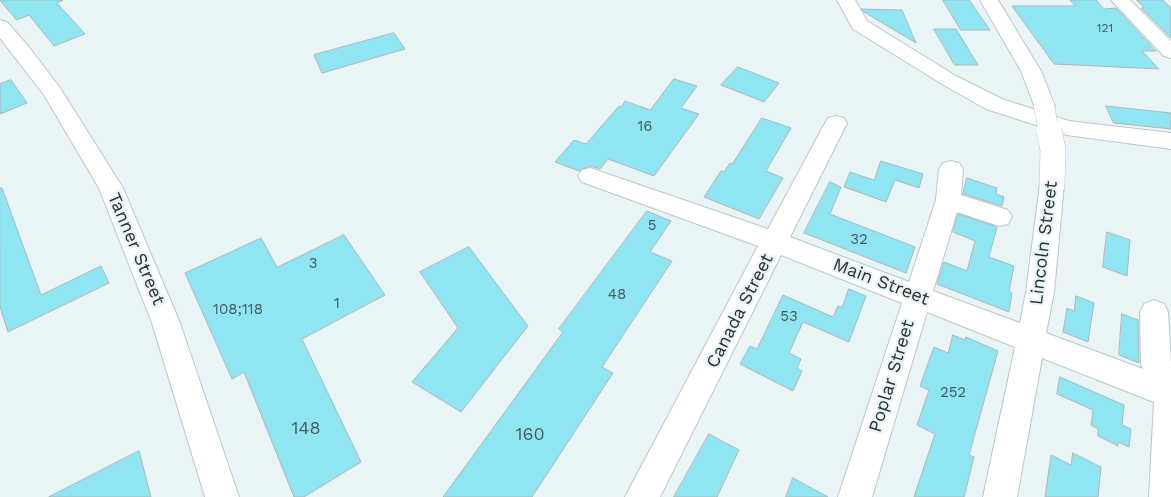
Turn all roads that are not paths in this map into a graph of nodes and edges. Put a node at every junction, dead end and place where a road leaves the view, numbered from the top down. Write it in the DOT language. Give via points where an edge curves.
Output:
graph roads {
  1 [pos="846,0"];
  2 [pos="989,0"];
  3 [pos="1120,0"];
  4 [pos="0,26"];
  5 [pos="1171,52"];
  6 [pos="836,123"];
  7 [pos="1171,141"];
  8 [pos="951,169"];
  9 [pos="590,176"];
  10 [pos="948,200"];
  11 [pos="999,217"];
  12 [pos="775,242"];
  13 [pos="916,295"];
  14 [pos="1154,312"];
  15 [pos="1030,339"];
  16 [pos="1170,393"];
  17 [pos="222,497"];
  18 [pos="642,497"];
  19 [pos="855,497"];
  20 [pos="1000,497"];
  21 [pos="1166,497"];
  1 -- 7 [label="street" via="860,25 972,93 1033,118 1084,131"];
  2 -- 15 [label="street, Lincoln Street, bridge" via="1031,71 1044,106 1052,150 1052,184 1040,292"];
  3 -- 5 [label="street"];
  4 -- 17 [label="street, Tanner Street" via="53,93 111,188 166,323"];
  6 -- 12 [label="street, Canada Street"];
  8 -- 10 [label="street, Poplar Street"];
  9 -- 12 [label="street, Main Street"];
  10 -- 11 [label="street"];
  10 -- 13 [label="street, Poplar Street"];
  12 -- 13 [label="street, Main Street"];
  12 -- 18 [label="street, Canada Street"];
  13 -- 15 [label="street, Main Street"];
  13 -- 19 [label="street, Poplar Street"];
  14 -- 16 [label="street" via="1156,364"];
  15 -- 16 [label="street, Main Street"];
  15 -- 20 [label="street, Lincoln Street"];
  16 -- 21 [label="street"];
}
